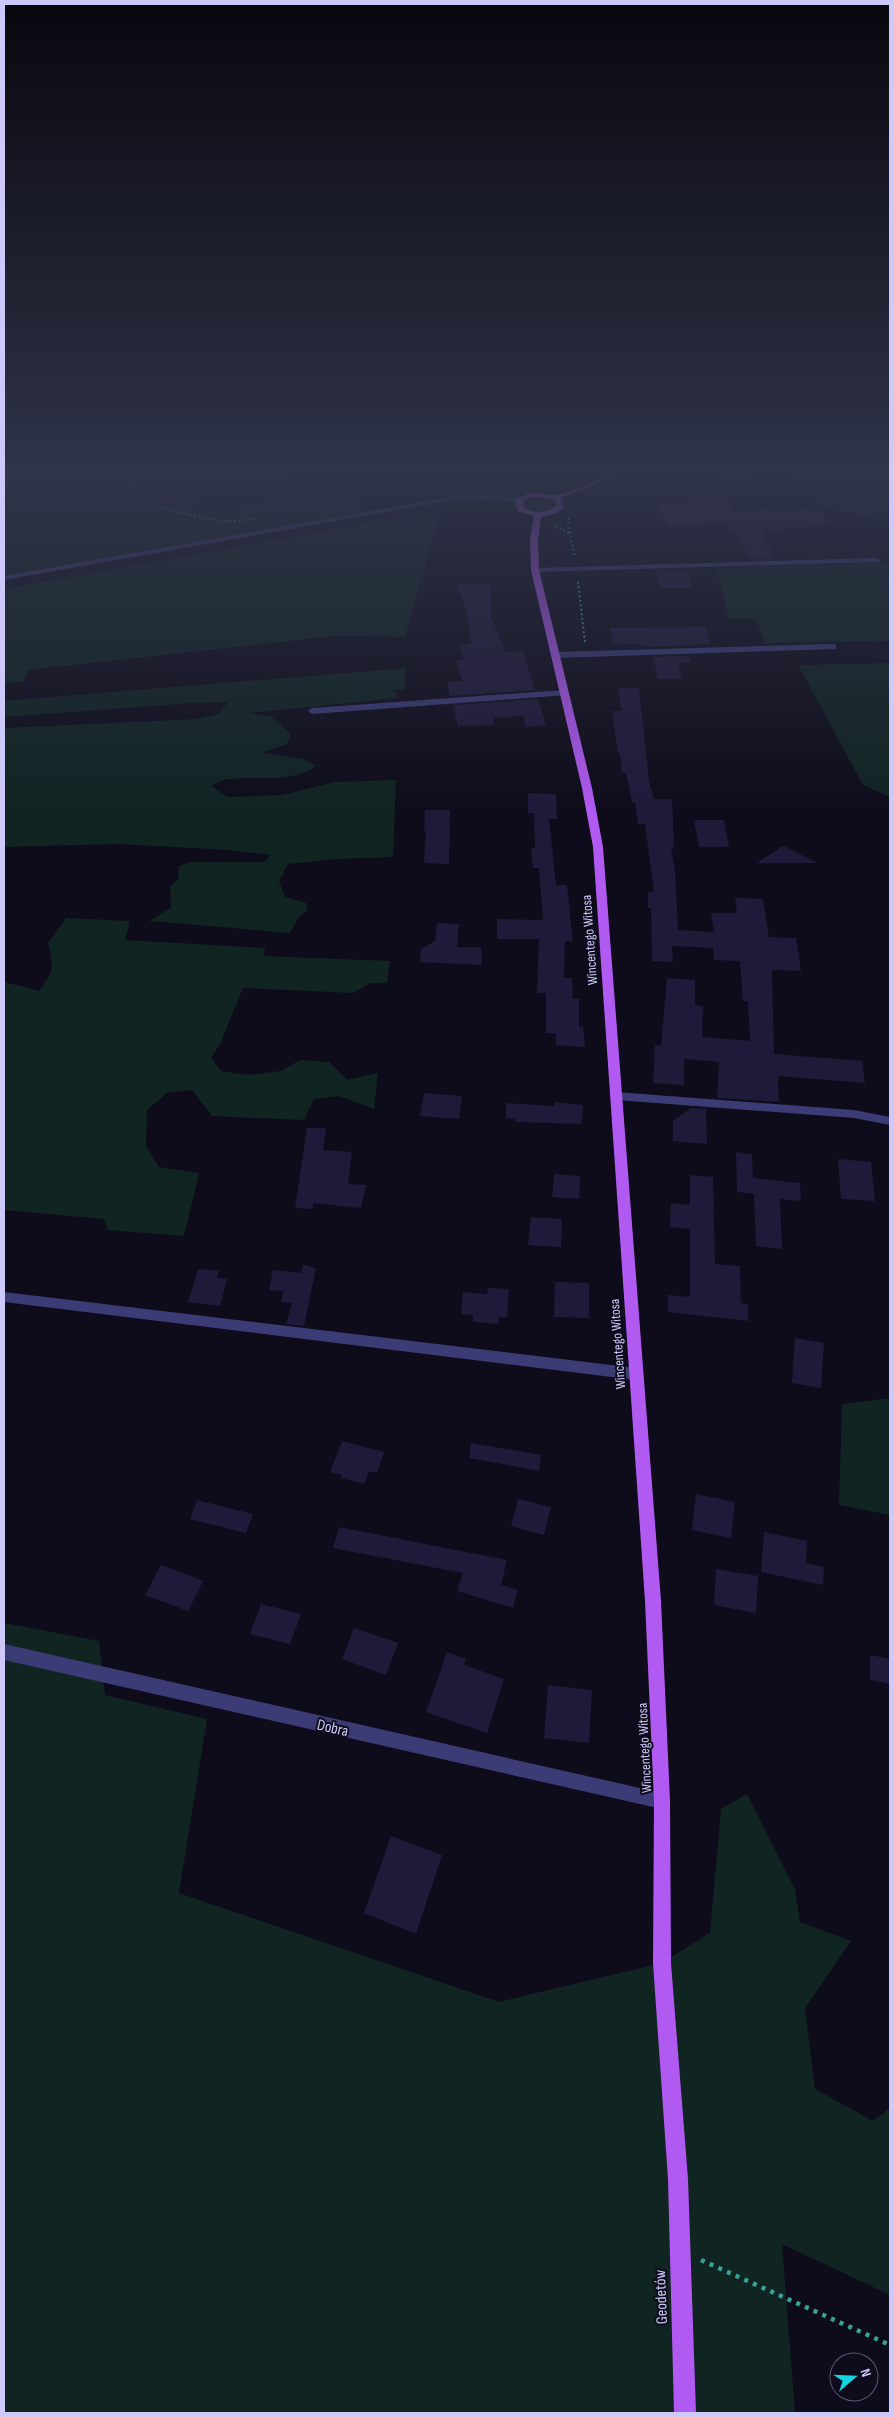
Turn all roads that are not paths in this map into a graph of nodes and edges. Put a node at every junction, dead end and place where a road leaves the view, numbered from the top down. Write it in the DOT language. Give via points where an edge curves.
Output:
graph roads {
  1 [pos="539,587"];
  2 [pos="833,647"];
  3 [pos="555,655"];
  4 [pos="564,693"];
  5 [pos="312,711"];
  6 [pos="616,1096"];
  7 [pos="890,1121"];
  8 [pos="4,1297"];
  9 [pos="636,1374"];
  10 [pos="4,1652"];
  11 [pos="662,1801"];
  12 [pos="678,2179"];
  13 [pos="685,2413"];
  1 -- 3 [label="main road, Wincentego Witosa"];
  2 -- 3 [label="street"];
  3 -- 4 [label="main road, Wincentego Witosa"];
  4 -- 5 [label="street"];
  4 -- 6 [label="main road, Wincentego Witosa" via="598,847"];
  6 -- 7 [label="street" via="854,1114"];
  6 -- 9 [label="main road, Wincentego Witosa"];
  8 -- 9 [label="street"];
  9 -- 11 [label="main road, Wincentego Witosa" via="653,1601"];
  10 -- 11 [label="street, Dobra"];
  11 -- 12 [label="main road, Wincentego Witosa" via="662,1964"];
  12 -- 13 [label="main road, Geodetów"];
}
